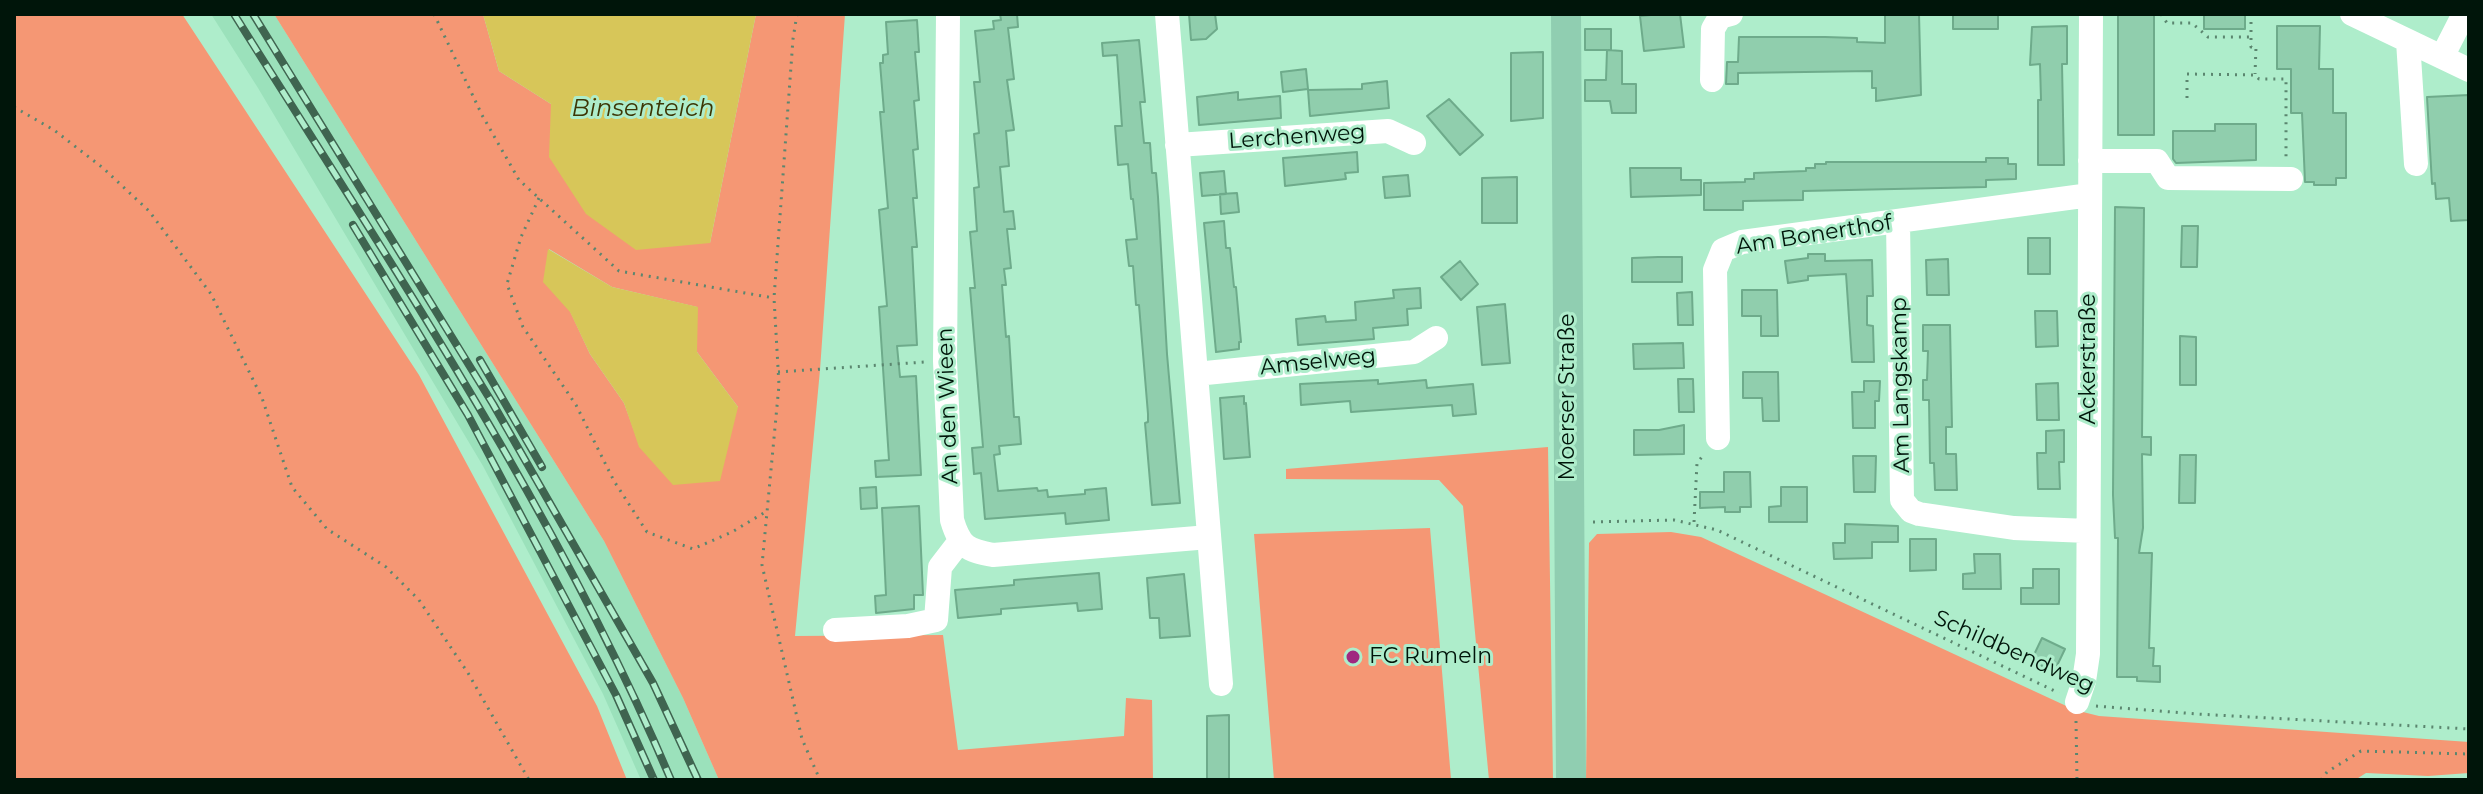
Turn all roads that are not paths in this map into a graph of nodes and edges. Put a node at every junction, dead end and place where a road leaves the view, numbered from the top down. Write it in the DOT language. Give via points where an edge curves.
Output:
graph roads {
  1 [pos="948,14"];
  2 [pos="1167,14"];
  3 [pos="1566,14"];
  4 [pos="1731,14"];
  5 [pos="2091,14"];
  6 [pos="2352,14"];
  7 [pos="2464,14"];
  8 [pos="2408,41"];
  9 [pos="2442,57"];
  10 [pos="2469,70"];
  11 [pos="1712,80"];
  12 [pos="1414,143"];
  13 [pos="1177,145"];
  14 [pos="2090,161"];
  15 [pos="2416,164"];
  16 [pos="2288,179"];
  17 [pos="2090,195"];
  18 [pos="1898,221"];
  19 [pos="1436,338"];
  20 [pos="1196,374"];
  21 [pos="1718,438"];
  22 [pos="2088,531"];
  23 [pos="1209,537"];
  24 [pos="960,541"];
  25 [pos="835,630"];
  26 [pos="1221,684"];
  27 [pos="2077,702"];
  28 [pos="1571,780"];
  1 -- 24 [label="street, An den Wieen" via="945,361 952,520"];
  2 -- 13 [label="street"];
  3 -- 28 [label="main road, Moerser Straße"];
  4 -- 11 [label="street" via="1720,17 1713,29"];
  5 -- 14 [label="street, Ackerstraße"];
  6 -- 8 [label="street"];
  7 -- 9 [label="street"];
  8 -- 9 [label="street"];
  8 -- 15 [label="street"];
  9 -- 10 [label="street"];
  12 -- 13 [label="street, Lerchenweg" via="1388,131"];
  13 -- 20 [label="street"];
  14 -- 16 [label="street" via="2157,161 2168,178"];
  14 -- 17 [label="street, Ackerstraße"];
  17 -- 18 [label="street, Am Bonerthof"];
  17 -- 22 [label="street, Ackerstraße"];
  18 -- 21 [label="street, Am Bonerthof" via="1742,242 1723,250 1715,270"];
  18 -- 22 [label="street, Am Langskamp" via="1902,500 1919,514 2014,528"];
  19 -- 20 [label="street, Amselweg" via="1414,352"];
  20 -- 23 [label="street"];
  22 -- 27 [label="street, Ackerstraße" via="2088,654"];
  23 -- 24 [label="street" via="993,555 971,551"];
  23 -- 26 [label="street"];
  24 -- 25 [label="street" via="940,567 936,620"];
}
